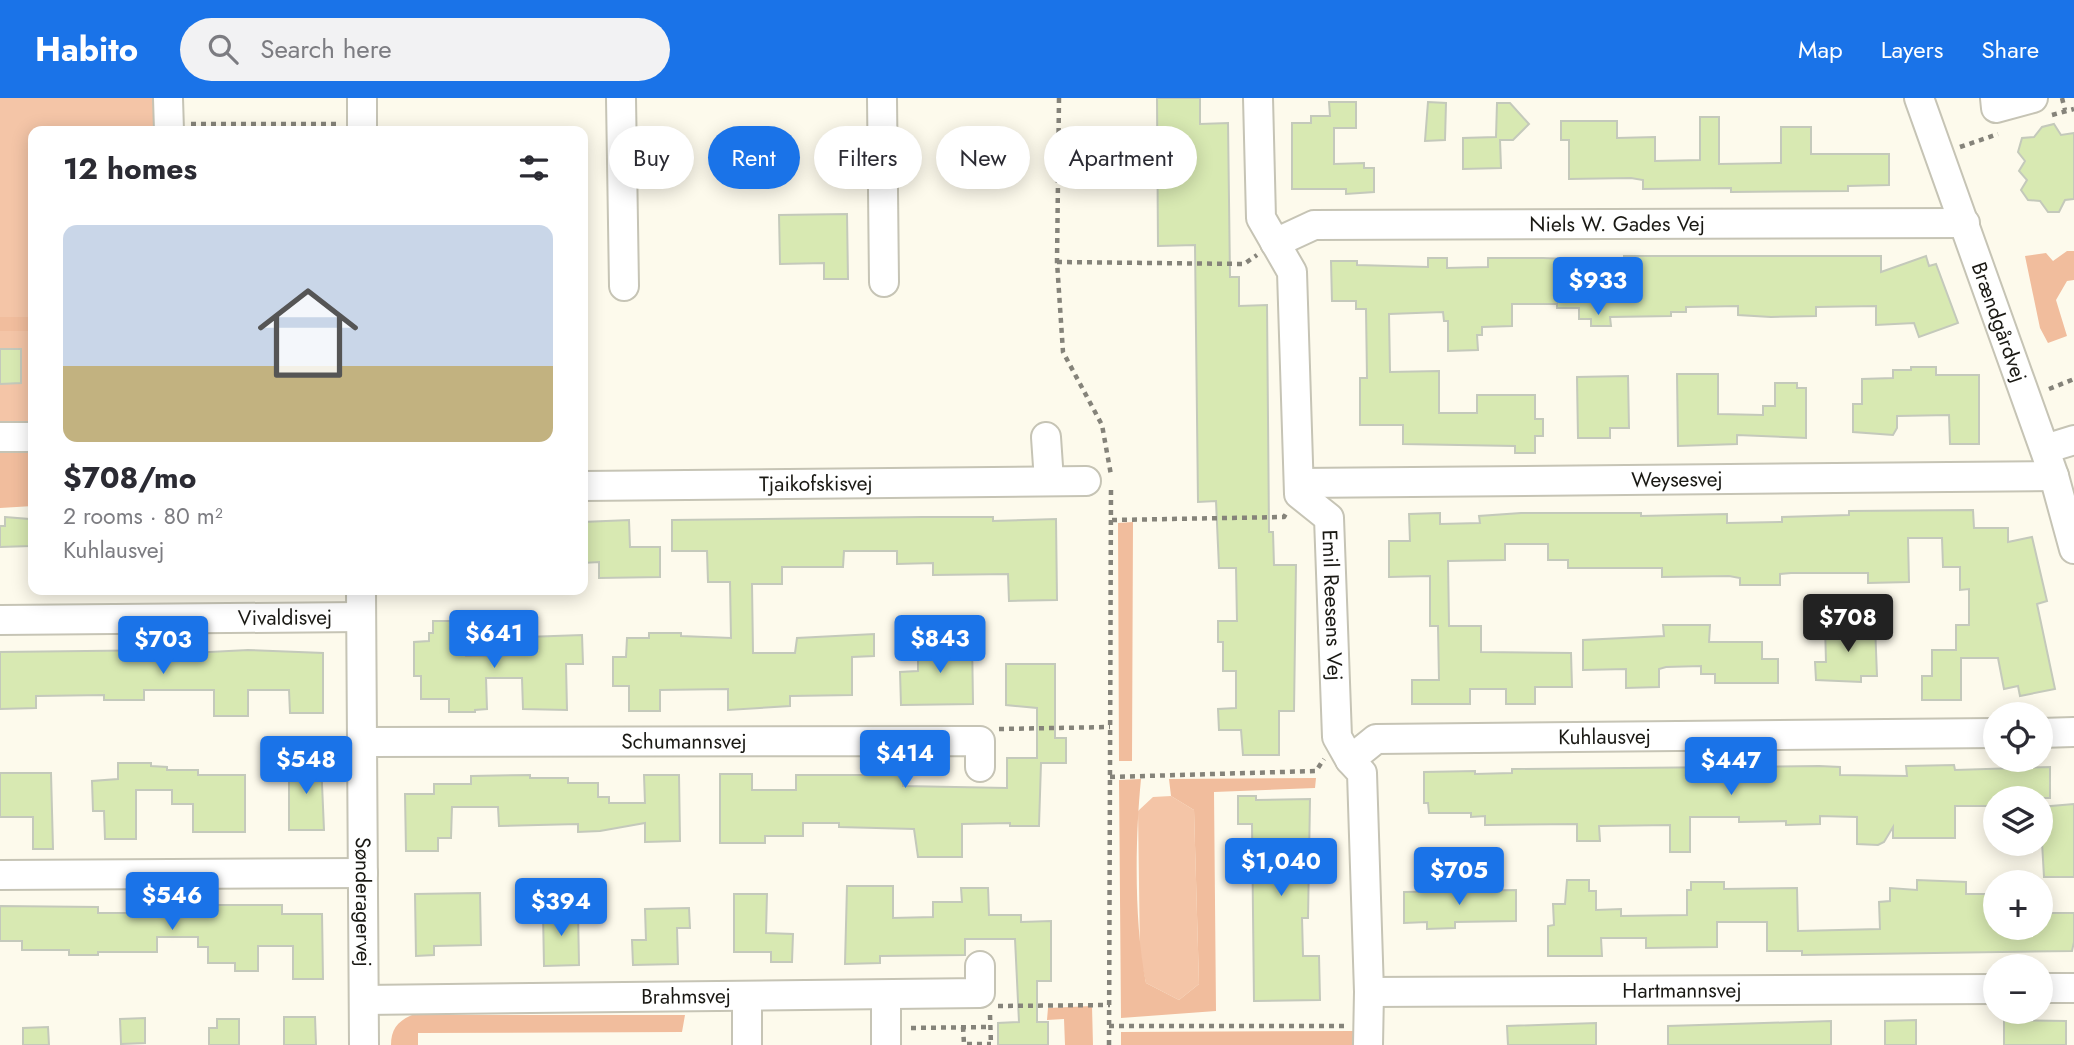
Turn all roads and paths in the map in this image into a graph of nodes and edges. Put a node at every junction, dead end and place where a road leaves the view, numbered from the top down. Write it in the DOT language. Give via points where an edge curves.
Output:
graph roads {
  1 [pos="621,98"];
  2 [pos="882,98"];
  3 [pos="1059,98"];
  4 [pos="1258,98"];
  5 [pos="1919,98"];
  6 [pos="1996,98"];
  7 [pos="2033,98"];
  8 [pos="2062,98"];
  9 [pos="2065,110"];
  10 [pos="168,118"];
  11 [pos="362,118"];
  12 [pos="1965,223"];
  13 [pos="1275,243"];
  14 [pos="1057,262"];
  15 [pos="884,282"];
  16 [pos="624,286"];
  17 [pos="0,437"];
  18 [pos="28,437"];
  19 [pos="1046,437"];
  20 [pos="2074,440"];
  21 [pos="2045,449"];
  22 [pos="2054,476"];
  23 [pos="1049,481"];
  24 [pos="1086,481"];
  25 [pos="588,486"];
  26 [pos="1299,489"];
  27 [pos="1112,520"];
  28 [pos="2074,549"];
  29 [pos="361,603"];
  30 [pos="0,620"];
  31 [pos="1110,727"];
  32 [pos="2074,732"];
  33 [pos="1983,733"];
  34 [pos="2053,733"];
  35 [pos="362,742"];
  36 [pos="1343,748"];
  37 [pos="980,754"];
  38 [pos="1110,776"];
  39 [pos="363,873"];
  40 [pos="0,875"];
  41 [pos="980,979"];
  42 [pos="2053,988"];
  43 [pos="2074,988"];
  44 [pos="1983,989"];
  45 [pos="1369,992"];
  46 [pos="747,996"];
  47 [pos="886,996"];
  48 [pos="364,999"];
  49 [pos="1110,1005"];
  50 [pos="1109,1026"];
  51 [pos="963,1027"];
  52 [pos="990,1027"];
  53 [pos="991,1035"];
  54 [pos="1368,1035"];
  55 [pos="886,1036"];
  56 [pos="364,1045"];
  57 [pos="747,1045"];
  58 [pos="991,1045"];
  59 [pos="1109,1045"];
  1 -- 16 [label="street"];
  2 -- 15 [label="street"];
  3 -- 14 [label="path"];
  4 -- 13 [label="street" via="1261,218"];
  5 -- 12 [label="street, Brændgårdvej"];
  6 -- 7 [label="street" via="1996,108"];
  8 -- 9 [label="path"];
  10 -- 11 [label="path"];
  12 -- 13 [label="street, Niels W. Gades Vej" via="1314,225"];
  12 -- 21 [label="street, Brændgårdvej"];
  13 -- 14 [label="path" via="1244,264"];
  13 -- 26 [label="street" via="1292,272"];
  14 -- 27 [label="path" via="1063,352 1102,425 1110,457"];
  17 -- 18 [label="street"];
  19 -- 23 [label="street"];
  20 -- 21 [label="street"];
  21 -- 22 [label="street, Brændgårdvej"];
  22 -- 26 [label="street, Weysesvej"];
  22 -- 28 [label="street, Brændgårdvej"];
  23 -- 24 [label="street, Tjaikofskisvej"];
  23 -- 25 [label="street, Tjaikofskisvej"];
  26 -- 27 [label="path" via="1284,517"];
  26 -- 36 [label="street, Emil Reesens Vej" via="1329,518"];
  27 -- 31 [label="path"];
  29 -- 30 [label="street, Vivaldisvej"];
  29 -- 35 [label="street, Sønderagervej"];
  31 -- 37 [label="path" via="995,729"];
  31 -- 38 [label="path"];
  32 -- 34 [label="street"];
  33 -- 36 [label="street, Kuhlausvej" via="1376,739"];
  35 -- 37 [label="street, Schumannsvej"];
  35 -- 39 [label="street, Sønderagervej"];
  36 -- 38 [label="path" via="1316,771"];
  36 -- 45 [label="street, Emil Reesens Vej" via="1362,773"];
  38 -- 49 [label="path"];
  39 -- 40 [label="street"];
  39 -- 48 [label="street, Sønderagervej"];
  41 -- 47 [label="street, Brahmsvej"];
  41 -- 49 [label="path" via="997,1006"];
  42 -- 43 [label="street"];
  44 -- 45 [label="street, Hartmannsvej"];
  45 -- 54 [label="street, Emil Reesens Vej"];
  46 -- 47 [label="street, Brahmsvej"];
  46 -- 48 [label="street, Brahmsvej"];
  46 -- 57 [label="street"];
  47 -- 55 [label="street"];
  48 -- 56 [label="street, Sønderagervej"];
  49 -- 50 [label="path"];
  50 -- 54 [label="path"];
  50 -- 59 [label="path"];
  51 -- 52 [label="path"];
  51 -- 55 [label="path"];
  51 -- 58 [label="path" via="964,1044"];
  53 -- 58 [label="path"];
}
